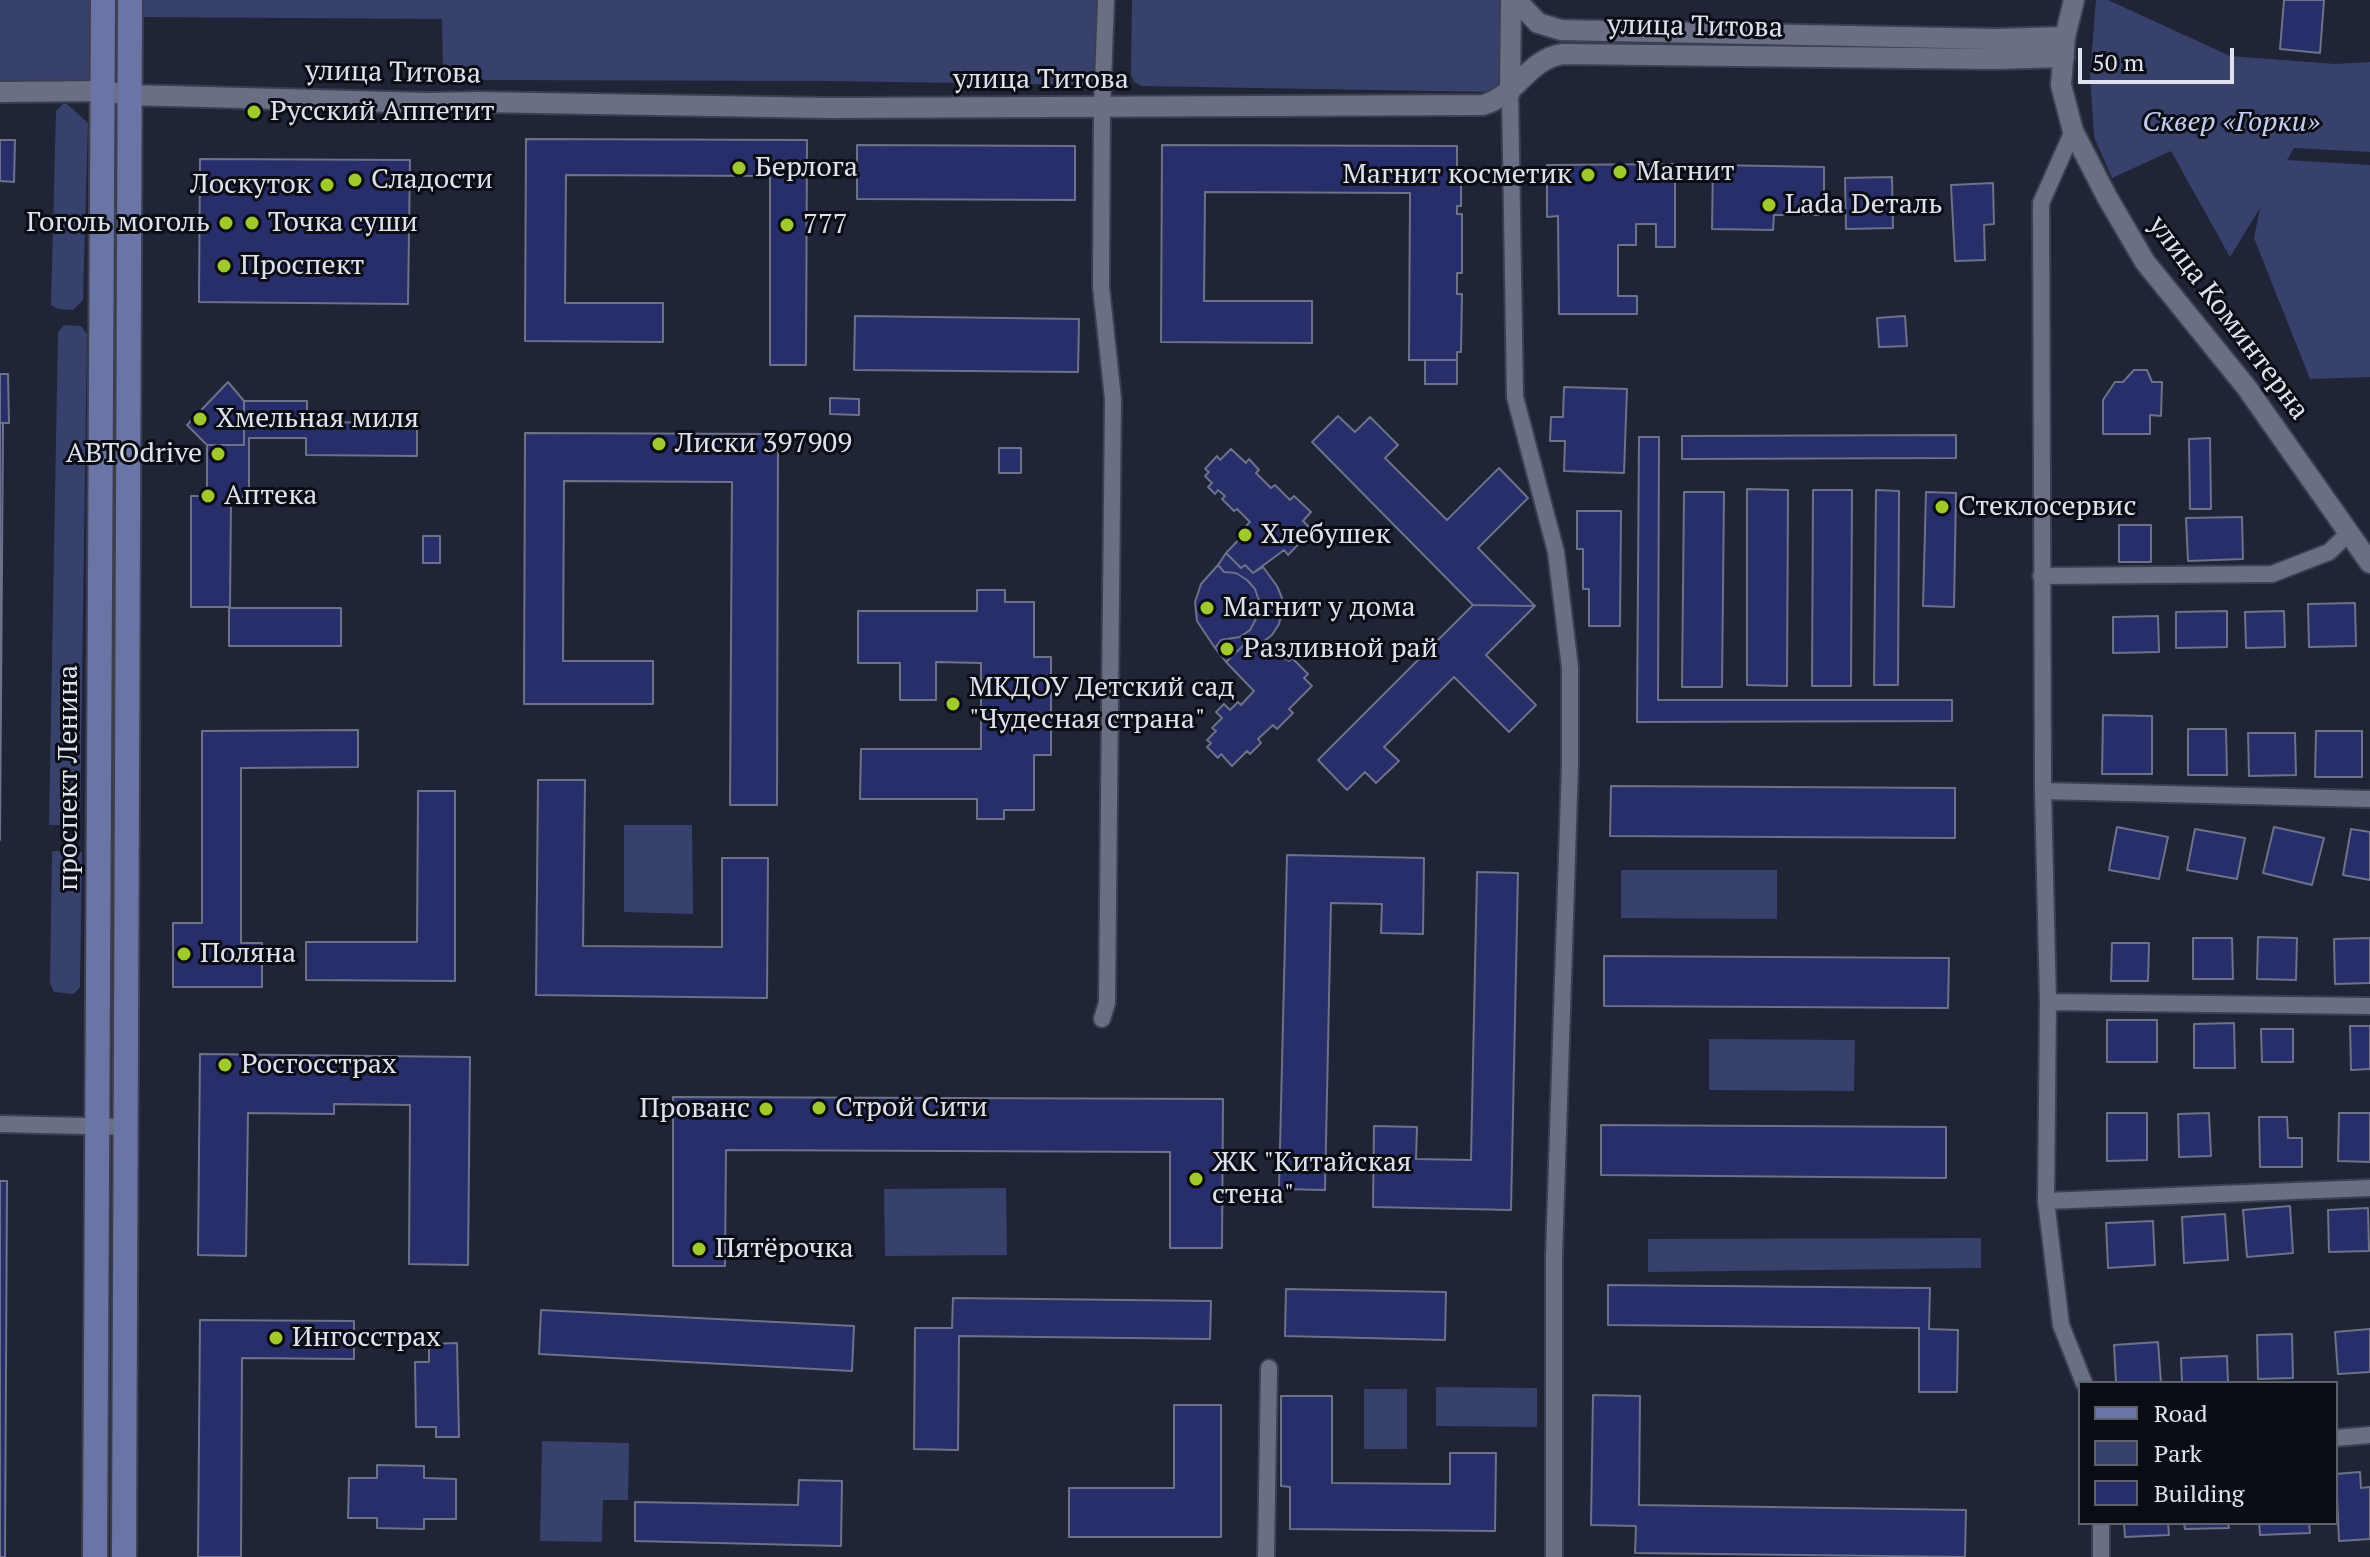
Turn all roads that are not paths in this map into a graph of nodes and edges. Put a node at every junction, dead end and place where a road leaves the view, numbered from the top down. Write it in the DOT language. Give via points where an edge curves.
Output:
graph roads {
  1 [pos="103,0"];
  2 [pos="130,0"];
  3 [pos="1106,0"];
  4 [pos="1513,0"];
  5 [pos="2074,0"];
  6 [pos="2065,47"];
  7 [pos="103,91"];
  8 [pos="0,92"];
  9 [pos="1510,92"];
  10 [pos="130,95"];
  11 [pos="1483,105"];
  12 [pos="1102,108"];
  13 [pos="2073,131"];
  14 [pos="1509,133"];
  15 [pos="2350,532"];
  16 [pos="2370,563"];
  17 [pos="2041,576"];
  18 [pos="2043,791"];
  19 [pos="2370,799"];
  20 [pos="2048,1002"];
  21 [pos="2370,1006"];
  22 [pos="1102,1019"];
  23 [pos="0,1124"];
  24 [pos="97,1127"];
  25 [pos="126,1127"];
  26 [pos="2370,1188"];
  27 [pos="2046,1201"];
  28 [pos="1269,1368"];
  29 [pos="2083,1381"];
  30 [pos="2370,1435"];
  31 [pos="2338,1438"];
  32 [pos="2101,1525"];
  33 [pos="95,1557"];
  34 [pos="124,1557"];
  35 [pos="1266,1557"];
  36 [pos="1554,1557"];
  37 [pos="2101,1557"];
  1 -- 7 [label="main road, проспект Ленина"];
  2 -- 10 [label="main road, проспект Ленина"];
  3 -- 12 [label="street"];
  4 -- 6 [label="street, улица Титова" via="1538,23 1561,30 1981,39"];
  4 -- 9 [label="street"];
  5 -- 6 [label="street, улица Коминтерна"];
  6 -- 9 [label="street, улица Титова" via="1996,59 1563,54 1548,56"];
  6 -- 13 [label="street, улица Коминтерна" via="2061,85"];
  7 -- 8 [label="street, улица Титова"];
  7 -- 10 [label="street, улица Титова"];
  7 -- 24 [label="main road, проспект Ленина"];
  9 -- 11 [label="street, улица Титова"];
  9 -- 14 [label="street"];
  10 -- 12 [label="street, улица Титова" via="429,103"];
  10 -- 25 [label="main road, проспект Ленина"];
  11 -- 12 [label="street, улица Титова"];
  11 -- 14 [label="street" via="1495,112"];
  12 -- 22 [label="street" via="1101,287 1113,399 1107,1003"];
  13 -- 15 [label="street, улица Коминтерна" via="2145,262 2247,388"];
  13 -- 17 [label="street" via="2041,203"];
  14 -- 36 [label="street" via="1515,397 1556,552 1570,668 1554,1255"];
  15 -- 16 [label="street, улица Коминтерна"];
  15 -- 17 [label="street" via="2329,552 2272,574"];
  17 -- 18 [label="street"];
  18 -- 19 [label="street"];
  18 -- 20 [label="street"];
  20 -- 21 [label="street"];
  20 -- 27 [label="street"];
  23 -- 24 [label="street"];
  24 -- 25 [label="street"];
  24 -- 33 [label="main road, проспект Ленина"];
  25 -- 34 [label="main road, проспект Ленина"];
  26 -- 27 [label="street"];
  27 -- 29 [label="street" via="2061,1325"];
  28 -- 35 [label="street"];
  30 -- 31 [label="street"];
  32 -- 37 [label="street"];
}
